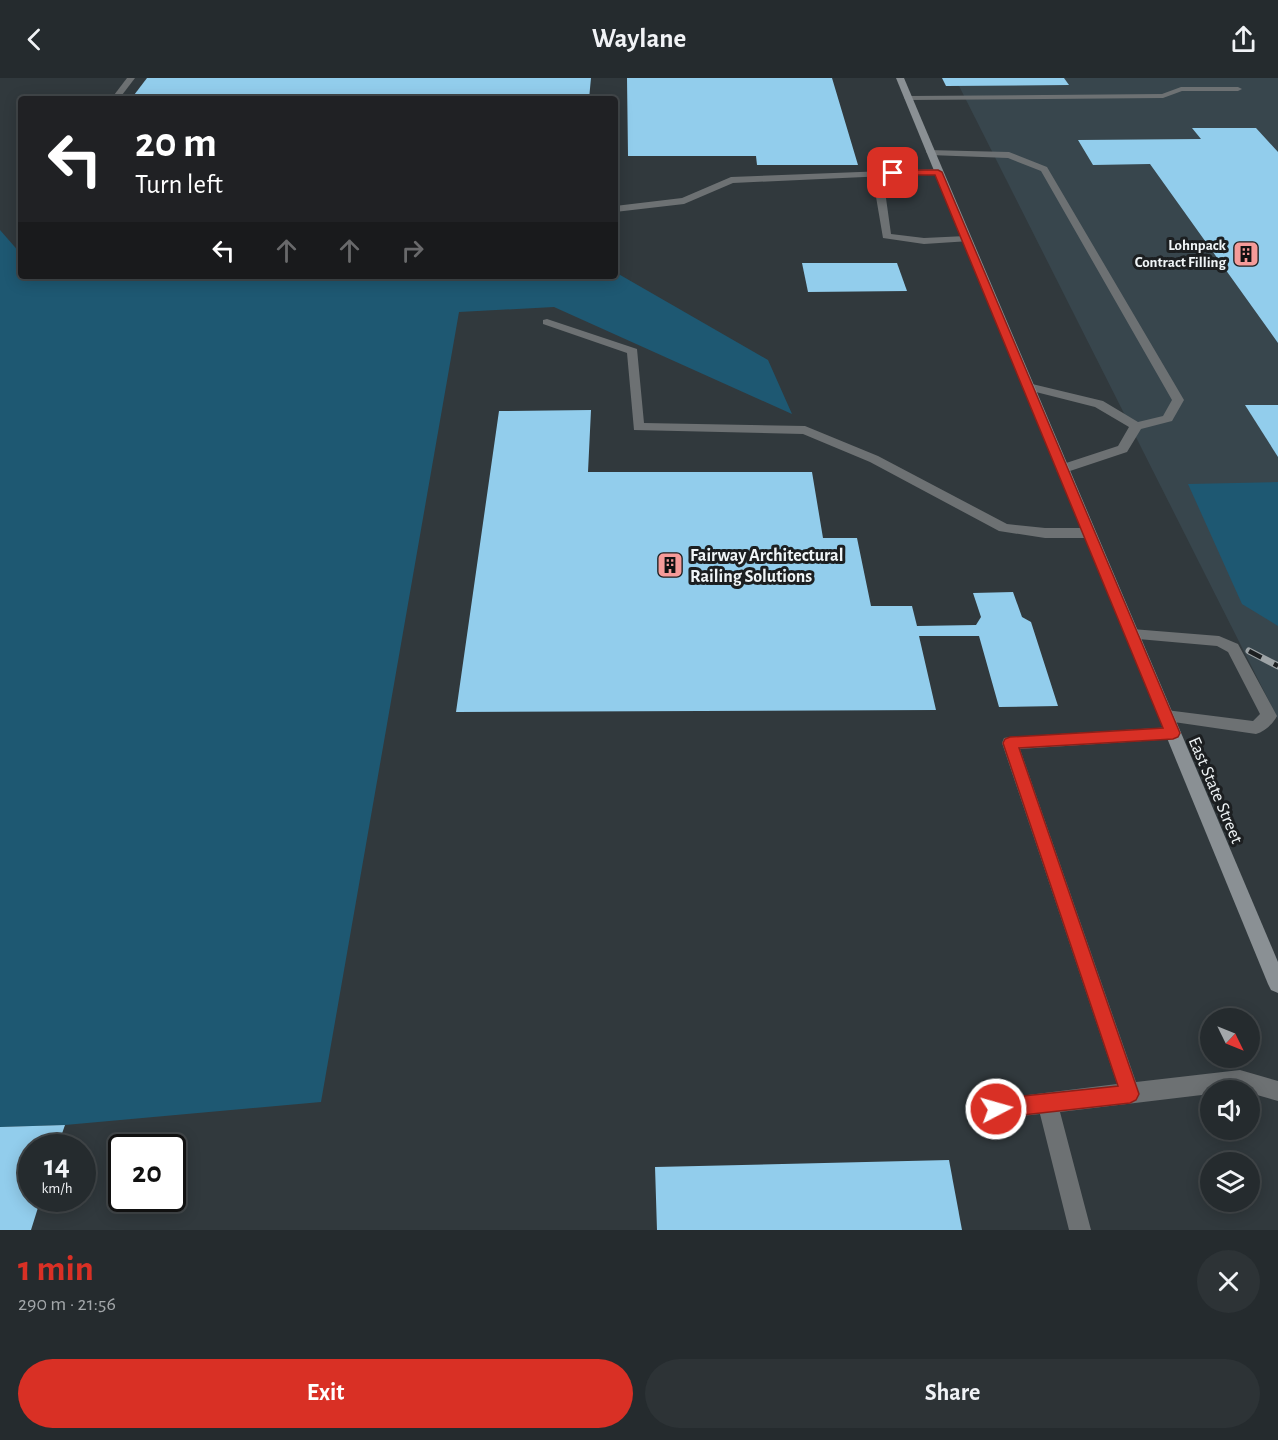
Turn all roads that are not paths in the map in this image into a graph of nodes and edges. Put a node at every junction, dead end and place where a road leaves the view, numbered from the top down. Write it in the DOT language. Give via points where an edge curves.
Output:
graph roads {
  1 [pos="131,78"];
  2 [pos="900,78"];
  3 [pos="1238,89"];
  4 [pos="117,96"];
  5 [pos="908,98"];
  6 [pos="930,152"];
  7 [pos="938,172"];
  8 [pos="893,173"];
  9 [pos="618,209"];
  10 [pos="966,239"];
  11 [pos="547,322"];
  12 [pos="1028,387"];
  13 [pos="1136,426"];
  14 [pos="1062,469"];
  15 [pos="1089,533"];
  16 [pos="1132,634"];
  17 [pos="1166,716"];
  18 [pos="1173,733"];
  19 [pos="1278,984"];
  20 [pos="1278,1091"];
  21 [pos="1130,1094"];
  22 [pos="1048,1103"];
  23 [pos="996,1109"];
  24 [pos="1080,1230"];
  1 -- 4 [label="lane"];
  2 -- 5 [label="street, East State Street"];
  3 -- 5 [label="lane" via="1180,89 1163,96"];
  5 -- 6 [label="street, East State Street"];
  6 -- 7 [label="street, East State Street"];
  6 -- 13 [label="lane" via="1009,155 1044,169 1178,400 1167,418"];
  7 -- 8 [label="lane"];
  7 -- 10 [label="street, East State Street"];
  8 -- 9 [label="lane" via="731,180 684,201"];
  8 -- 10 [label="lane" via="880,191 886,236 924,241"];
  10 -- 12 [label="street, East State Street"];
  11 -- 15 [label="lane" via="633,351 638,427 805,430 874,459 1004,528"];
  12 -- 13 [label="lane" via="1099,404"];
  12 -- 14 [label="street, East State Street"];
  13 -- 14 [label="lane" via="1123,449"];
  14 -- 15 [label="street, East State Street"];
  15 -- 16 [label="street, East State Street"];
  16 -- 17 [label="street, East State Street"];
  16 -- 17 [label="lane" via="1218,641 1233,648 1269,716 1256,728"];
  17 -- 18 [label="street, East State Street"];
  18 -- 19 [label="street, East State Street"];
  18 -- 21 [label="lane" via="1010,743"];
  20 -- 21 [label="lane" via="1240,1080"];
  21 -- 22 [label="lane"];
  22 -- 23 [label="lane"];
  22 -- 24 [label="lane"];
}
